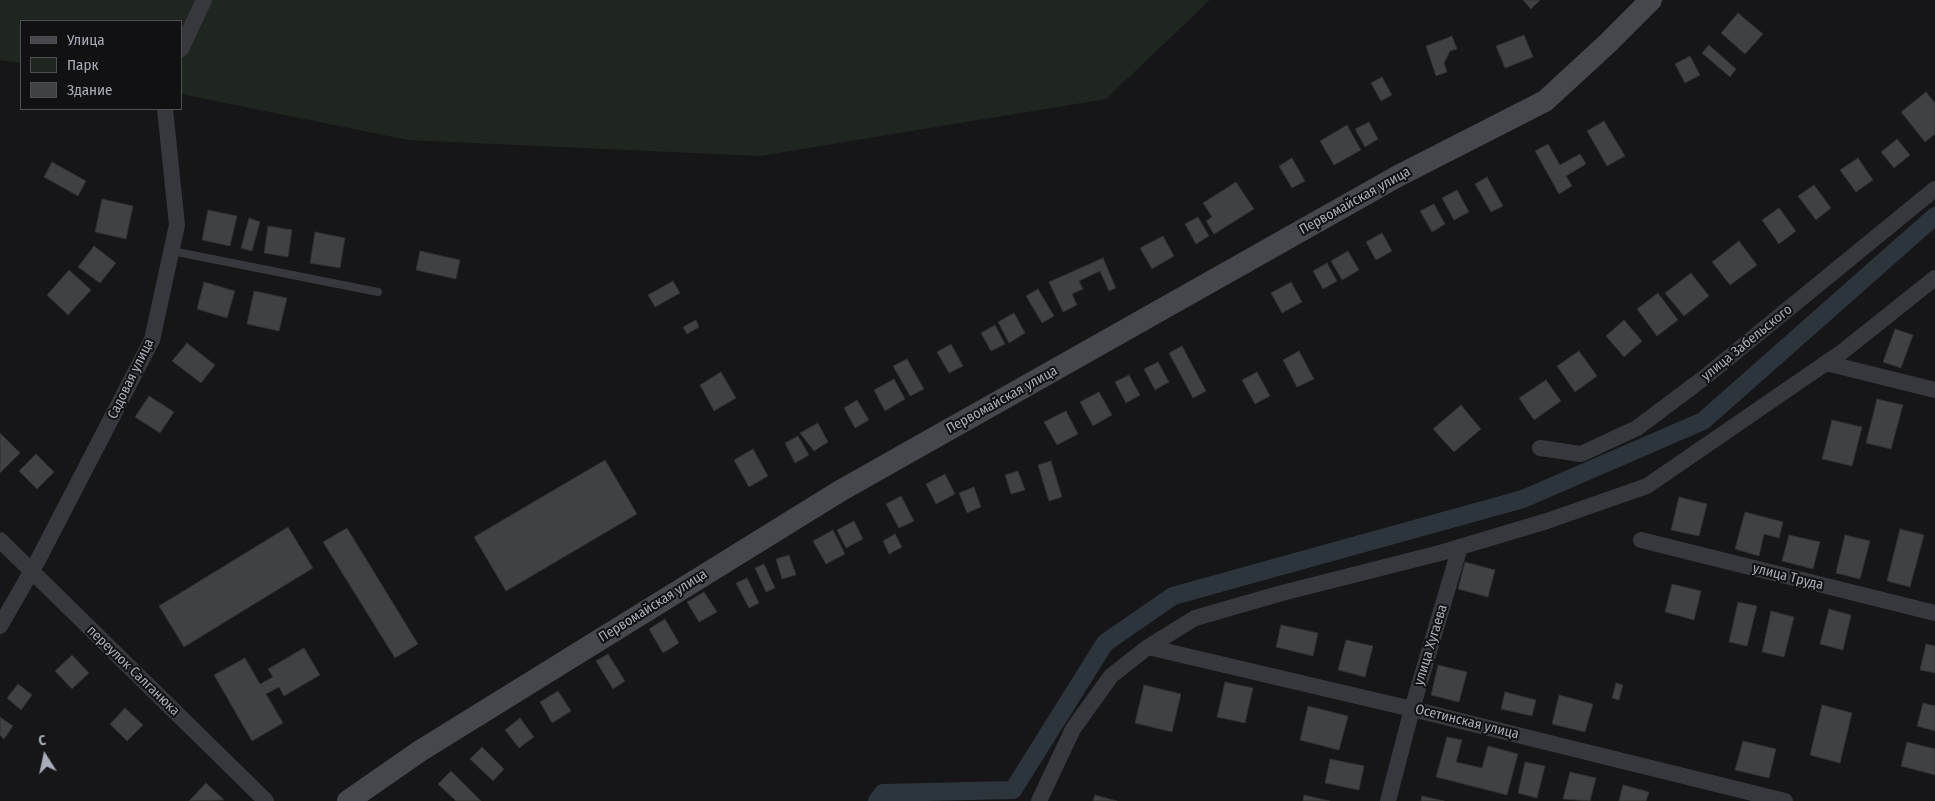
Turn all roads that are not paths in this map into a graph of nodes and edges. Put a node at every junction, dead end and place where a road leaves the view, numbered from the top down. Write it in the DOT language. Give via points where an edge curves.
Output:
graph roads {
  1 [pos="204,0"];
  2 [pos="1651,0"];
  3 [pos="182,47"];
  4 [pos="165,110"];
  5 [pos="1935,189"];
  6 [pos="172,251"];
  7 [pos="1935,278"];
  8 [pos="378,292"];
  9 [pos="1826,363"];
  10 [pos="1935,390"];
  11 [pos="1540,448"];
  12 [pos="0,540"];
  13 [pos="1641,540"];
  14 [pos="1460,547"];
  15 [pos="31,572"];
  16 [pos="1935,613"];
  17 [pos="0,626"];
  18 [pos="1148,647"];
  19 [pos="1412,709"];
  20 [pos="266,801"];
  21 [pos="348,801"];
  22 [pos="1039,801"];
  23 [pos="1388,801"];
  24 [pos="1786,801"];
  1 -- 3 [label="street"];
  2 -- 21 [label="main road, Первомайская улица" via="1545,101 1398,176 840,491 420,751"];
  4 -- 6 [label="street, Садовая улица" via="177,225"];
  5 -- 11 [label="street, улица Забельского" via="1705,377 1637,428 1581,454"];
  6 -- 8 [label="lane"];
  6 -- 15 [label="street, Садовая улица" via="152,340"];
  7 -- 9 [label="street"];
  9 -- 10 [label="street"];
  9 -- 14 [label="street" via="1647,486"];
  12 -- 15 [label="street, переулок Салганюка"];
  13 -- 16 [label="street, улица Труда"];
  14 -- 18 [label="street" via="1195,618"];
  14 -- 19 [label="street, улица Хугаева"];
  15 -- 17 [label="street, Садовая улица"];
  15 -- 20 [label="street, переулок Салганюка"];
  18 -- 19 [label="street, Осетинская улица"];
  18 -- 22 [label="street" via="1111,676 1074,729"];
  19 -- 23 [label="street, улица Хугаева"];
  19 -- 24 [label="street, Осетинская улица"];
}
